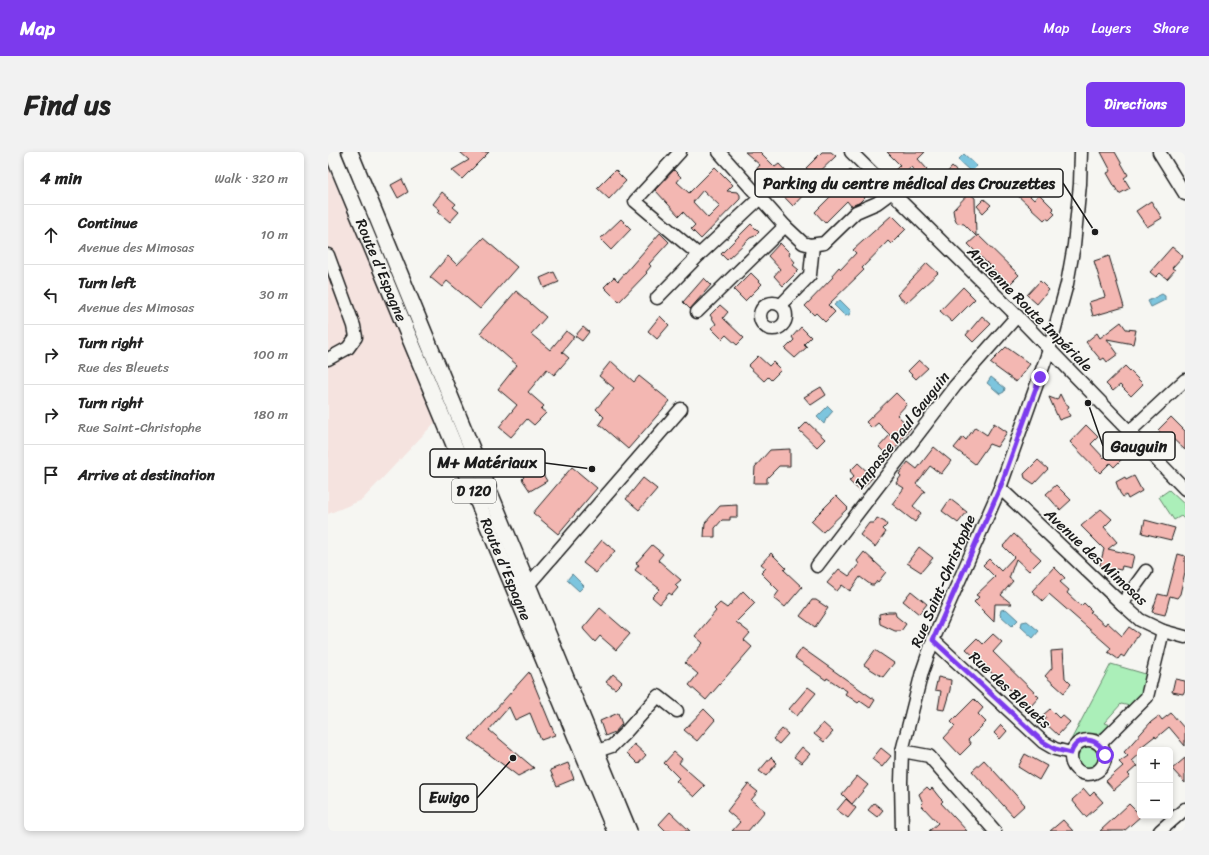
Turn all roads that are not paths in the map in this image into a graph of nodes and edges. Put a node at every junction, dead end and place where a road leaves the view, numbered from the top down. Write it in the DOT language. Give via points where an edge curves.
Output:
graph roads {
  1 [pos="332,152"];
  2 [pos="350,152"];
  3 [pos="680,152"];
  4 [pos="720,152"];
  5 [pos="851,152"];
  6 [pos="1080,152"];
  7 [pos="1159,152"];
  8 [pos="892,192"];
  9 [pos="1185,194"];
  10 [pos="761,197"];
  11 [pos="785,226"];
  12 [pos="813,245"];
  13 [pos="328,255"];
  14 [pos="699,255"];
  15 [pos="657,298"];
  16 [pos="781,305"];
  17 [pos="697,312"];
  18 [pos="1017,316"];
  19 [pos="1049,350"];
  20 [pos="328,359"];
  21 [pos="1185,380"];
  22 [pos="681,409"];
  23 [pos="1129,432"];
  24 [pos="1000,488"];
  25 [pos="1185,489"];
  26 [pos="817,566"];
  27 [pos="1146,571"];
  28 [pos="529,584"];
  29 [pos="1122,604"];
  30 [pos="1163,631"];
  31 [pos="1185,637"];
  32 [pos="933,640"];
  33 [pos="677,711"];
  34 [pos="1100,744"];
  35 [pos="597,751"];
  36 [pos="902,751"];
  37 [pos="1071,753"];
  38 [pos="1185,810"];
  39 [pos="615,831"];
  40 [pos="629,831"];
  41 [pos="902,831"];
  42 [pos="995,831"];
  43 [pos="1160,831"];
  1 -- 39 [label="main road, Route d'Espagne / D 120"];
  2 -- 28 [label="main road, Route d'Espagne / D 120"];
  3 -- 14 [label="street" via="635,201"];
  4 -- 10 [label="street"];
  5 -- 8 [label="street, Ancienne Route Impériale"];
  6 -- 19 [label="street, Rue Saint-Christophe" via="1080,184 1074,245"];
  7 -- 9 [label="street"];
  8 -- 12 [label="street" via="877,203 856,212 824,243"];
  8 -- 18 [label="street, Ancienne Route Impériale"];
  10 -- 11 [label="street"];
  10 -- 14 [label="street"];
  11 -- 12 [label="street" via="803,243"];
  11 -- 17 [label="street"];
  12 -- 16 [label="street" via="810,275"];
  13 -- 20 [label="street" via="356,338 348,348"];
  14 -- 15 [label="street"];
  18 -- 19 [label="street, Ancienne Route Impériale"];
  18 -- 26 [label="street, Impasse Paul Gauguin" via="955,386"];
  19 -- 23 [label="street, Ancienne Route Impériale"];
  19 -- 24 [label="street, Rue Saint-Christophe"];
  21 -- 23 [label="street"];
  22 -- 28 [label="street"];
  23 -- 25 [label="street, Ancienne Route Impériale"];
  24 -- 29 [label="street, Avenue des Mimosas"];
  24 -- 32 [label="street, Rue Saint-Christophe"];
  27 -- 29 [label="street"];
  28 -- 35 [label="main road, Route d'Espagne / D 120"];
  29 -- 30 [label="street, Avenue des Mimosas" via="1140,620"];
  30 -- 31 [label="street, Avenue des Mimosas"];
  30 -- 34 [label="street" via="1147,697"];
  32 -- 36 [label="street, Rue Saint-Christophe"];
  32 -- 37 [label="street, Rue des Bleuets" via="1043,742 1055,749"];
  33 -- 35 [label="street" via="658,696 612,746"];
  34 -- 37 [label="street" via="1091,740 1081,741"];
  34 -- 37 [label="street" via="1104,749 1105,761 1093,773 1087,774 1076,770"];
  35 -- 40 [label="main road, Route d'Espagne / D 120"];
  36 -- 41 [label="street, Rue Saint-Christophe"];
  36 -- 42 [label="street" via="929,756"];
  38 -- 43 [label="street"];
}
